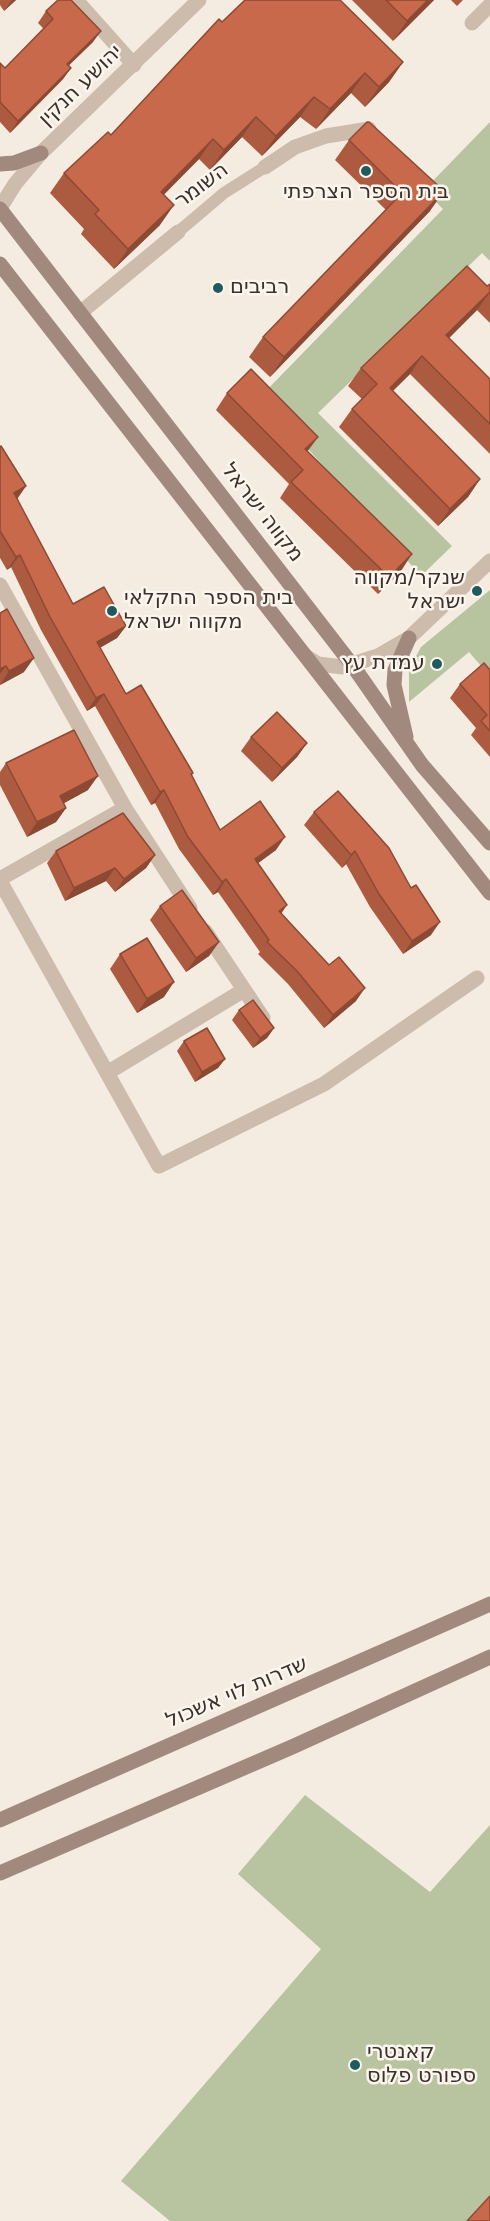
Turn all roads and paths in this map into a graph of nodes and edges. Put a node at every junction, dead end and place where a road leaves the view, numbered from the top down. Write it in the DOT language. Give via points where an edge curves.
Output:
graph roads {
  1 [pos="76,0"];
  2 [pos="199,0"];
  3 [pos="490,5"];
  4 [pos="472,23"];
  5 [pos="134,65"];
  6 [pos="369,129"];
  7 [pos="41,153"];
  8 [pos="0,164"];
  9 [pos="265,167"];
  10 [pos="0,208"];
  11 [pos="178,232"];
  12 [pos="0,264"];
  13 [pos="80,313"];
  14 [pos="490,561"];
  15 [pos="0,585"];
  16 [pos="4,602"];
  17 [pos="409,638"];
  18 [pos="307,657"];
  19 [pos="353,666"];
  20 [pos="408,746"];
  21 [pos="125,808"];
  22 [pos="490,843"];
  23 [pos="0,880"];
  24 [pos="490,893"];
  25 [pos="477,978"];
  26 [pos="244,990"];
  27 [pos="271,1029"];
  28 [pos="107,1073"];
  29 [pos="490,1604"];
  30 [pos="490,1657"];
  31 [pos="0,1820"];
  32 [pos="0,1873"];
  1 -- 5 [label="street"];
  2 -- 5 [label="street, יהושע חנקין"];
  3 -- 4 [label="street"];
  5 -- 7 [label="street, יהושע חנקין"];
  6 -- 9 [label="street, השומר" via="326,136 295,147"];
  7 -- 8 [label="main road"];
  7 -- 10 [label="street, יהושע חנקין"];
  9 -- 11 [label="street, השומר" via="224,193"];
  10 -- 13 [label="main road, מקווה ישראל"];
  11 -- 13 [label="street, השומר"];
  12 -- 18 [label="main road"];
  13 -- 19 [label="main road, מקווה ישראל"];
  14 -- 17 [label="street"];
  15 -- 16 [label="street"];
  16 -- 21 [label="street"];
  17 -- 19 [label="street"];
  17 -- 20 [label="main road" via="395,670 394,686"];
  18 -- 19 [label="street" via="318,664"];
  18 -- 24 [label="main road"];
  19 -- 20 [label="main road, מקווה ישראל"];
  20 -- 22 [label="main road, מקווה ישראל"];
  21 -- 23 [label="street"];
  21 -- 26 [label="street"];
  23 -- 28 [label="street"];
  25 -- 28 [label="street" via="324,1084 159,1166"];
  26 -- 27 [label="street"];
  26 -- 28 [label="street"];
  29 -- 31 [label="main road, שדרות לוי אשכול"];
  30 -- 32 [label="main road"];
}
